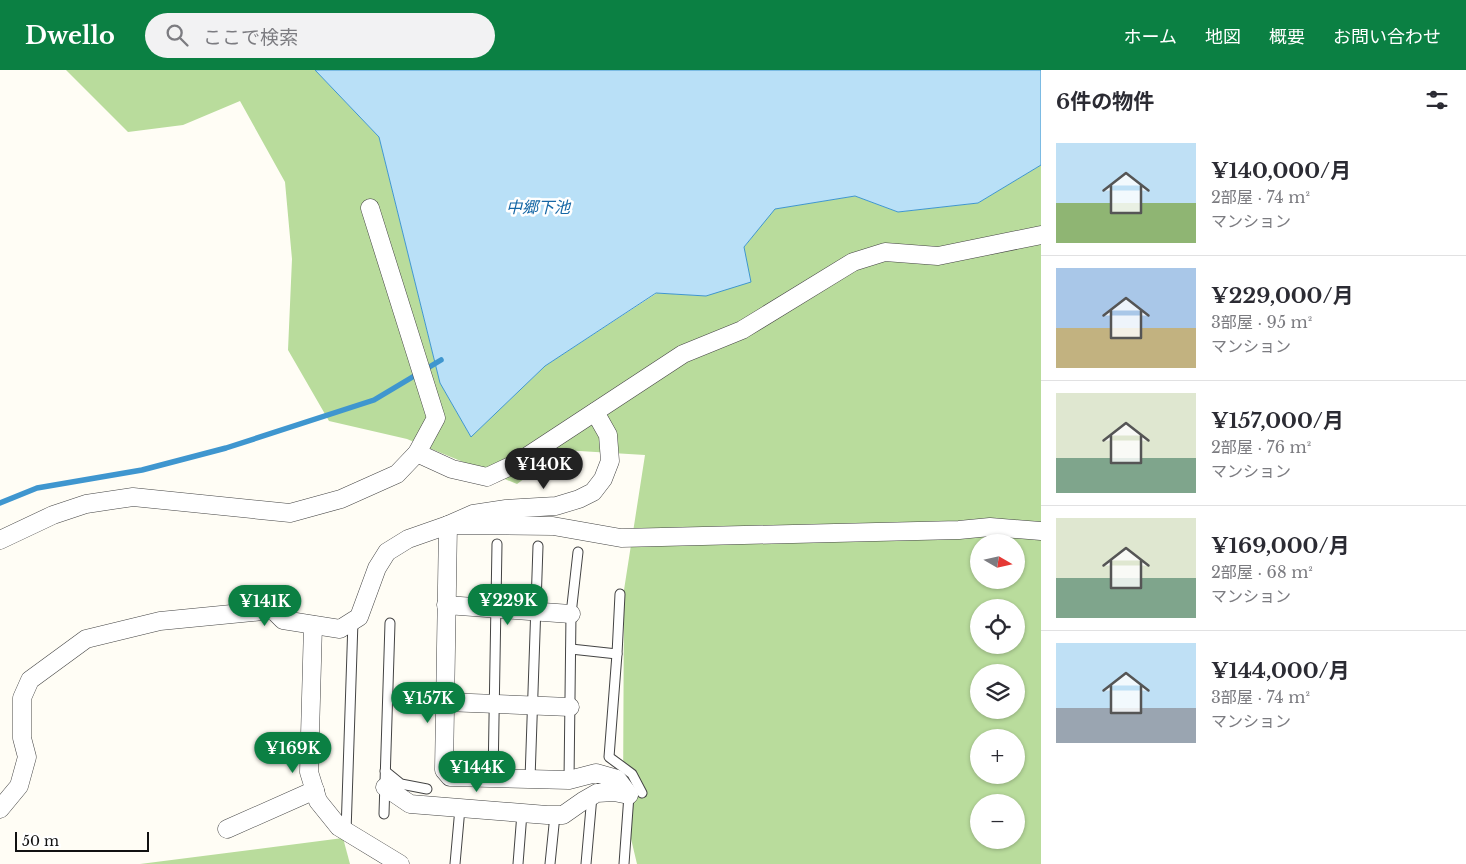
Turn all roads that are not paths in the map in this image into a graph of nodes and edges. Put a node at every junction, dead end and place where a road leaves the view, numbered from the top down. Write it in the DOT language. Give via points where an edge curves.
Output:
graph roads {
  1 [pos="370,208"];
  2 [pos="1041,235"];
  3 [pos="595,412"];
  4 [pos="417,453"];
  5 [pos="448,525"];
  6 [pos="1041,531"];
  7 [pos="0,540"];
  8 [pos="497,544"];
  9 [pos="538,546"];
  10 [pos="578,552"];
  11 [pos="620,594"];
  12 [pos="446,605"];
  13 [pos="496,609"];
  14 [pos="536,612"];
  15 [pos="572,614"];
  16 [pos="353,620"];
  17 [pos="390,623"];
  18 [pos="313,625"];
  19 [pos="571,649"];
  20 [pos="617,654"];
  21 [pos="445,702"];
  22 [pos="494,704"];
  23 [pos="533,706"];
  24 [pos="570,707"];
  25 [pos="493,778"];
  26 [pos="385,779"];
  27 [pos="530,779"];
  28 [pos="569,780"];
  29 [pos="427,789"];
  30 [pos="315,790"];
  31 [pos="636,794"];
  32 [pos="592,796"];
  33 [pos="460,808"];
  34 [pos="0,809"];
  35 [pos="522,813"];
  36 [pos="384,814"];
  37 [pos="555,815"];
  38 [pos="227,829"];
  39 [pos="346,832"];
  40 [pos="400,864"];
  41 [pos="455,864"];
  42 [pos="518,864"];
  43 [pos="550,864"];
  44 [pos="586,864"];
  45 [pos="624,864"];
  1 -- 4 [label="street" via="436,418"];
  2 -- 3 [label="street" via="938,256 885,252 853,262 742,330 682,354"];
  3 -- 4 [label="street" via="517,463 487,477 452,469"];
  3 -- 5 [label="street" via="608,436 610,461 593,492 556,506 473,514"];
  4 -- 7 [label="street" via="397,474 341,499 290,513 134,497 86,504 53,515"];
  5 -- 6 [label="street" via="553,526 621,538 990,527"];
  5 -- 12 [label="street"];
  5 -- 16 [label="street" via="408,539 387,552 377,568 359,616"];
  8 -- 13 [label="lane"];
  9 -- 14 [label="lane"];
  10 -- 15 [label="lane"];
  11 -- 20 [label="lane"];
  12 -- 13 [label="street"];
  12 -- 21 [label="street"];
  13 -- 14 [label="street"];
  13 -- 22 [label="lane"];
  14 -- 15 [label="street"];
  14 -- 23 [label="lane"];
  15 -- 19 [label="lane"];
  16 -- 18 [label="street" via="340,630"];
  16 -- 39 [label="lane"];
  17 -- 26 [label="lane"];
  18 -- 30 [label="street" via="309,772"];
  18 -- 34 [label="street" via="283,620 273,610 160,621 86,639 30,680 22,698 22,738 27,757 19,786"];
  19 -- 20 [label="lane"];
  19 -- 24 [label="lane"];
  20 -- 31 [label="lane" via="609,757 632,774"];
  21 -- 22 [label="street"];
  21 -- 25 [label="street" via="444,770 450,777"];
  22 -- 23 [label="street"];
  22 -- 25 [label="lane"];
  23 -- 24 [label="street"];
  23 -- 27 [label="lane"];
  24 -- 28 [label="lane"];
  25 -- 27 [label="street"];
  26 -- 29 [label="lane"];
  26 -- 33 [label="street" via="410,804"];
  26 -- 36 [label="lane"];
  27 -- 28 [label="street"];
  28 -- 31 [label="street" via="596,773 617,779"];
  30 -- 38 [label="street"];
  30 -- 39 [label="street" via="318,801 339,828"];
  31 -- 32 [label="street" via="614,792"];
  31 -- 45 [label="lane"];
  32 -- 37 [label="street" via="563,815"];
  32 -- 44 [label="lane"];
  33 -- 35 [label="street"];
  33 -- 41 [label="lane"];
  35 -- 37 [label="street"];
  35 -- 42 [label="lane"];
  37 -- 43 [label="lane"];
  39 -- 40 [label="street"];
}
